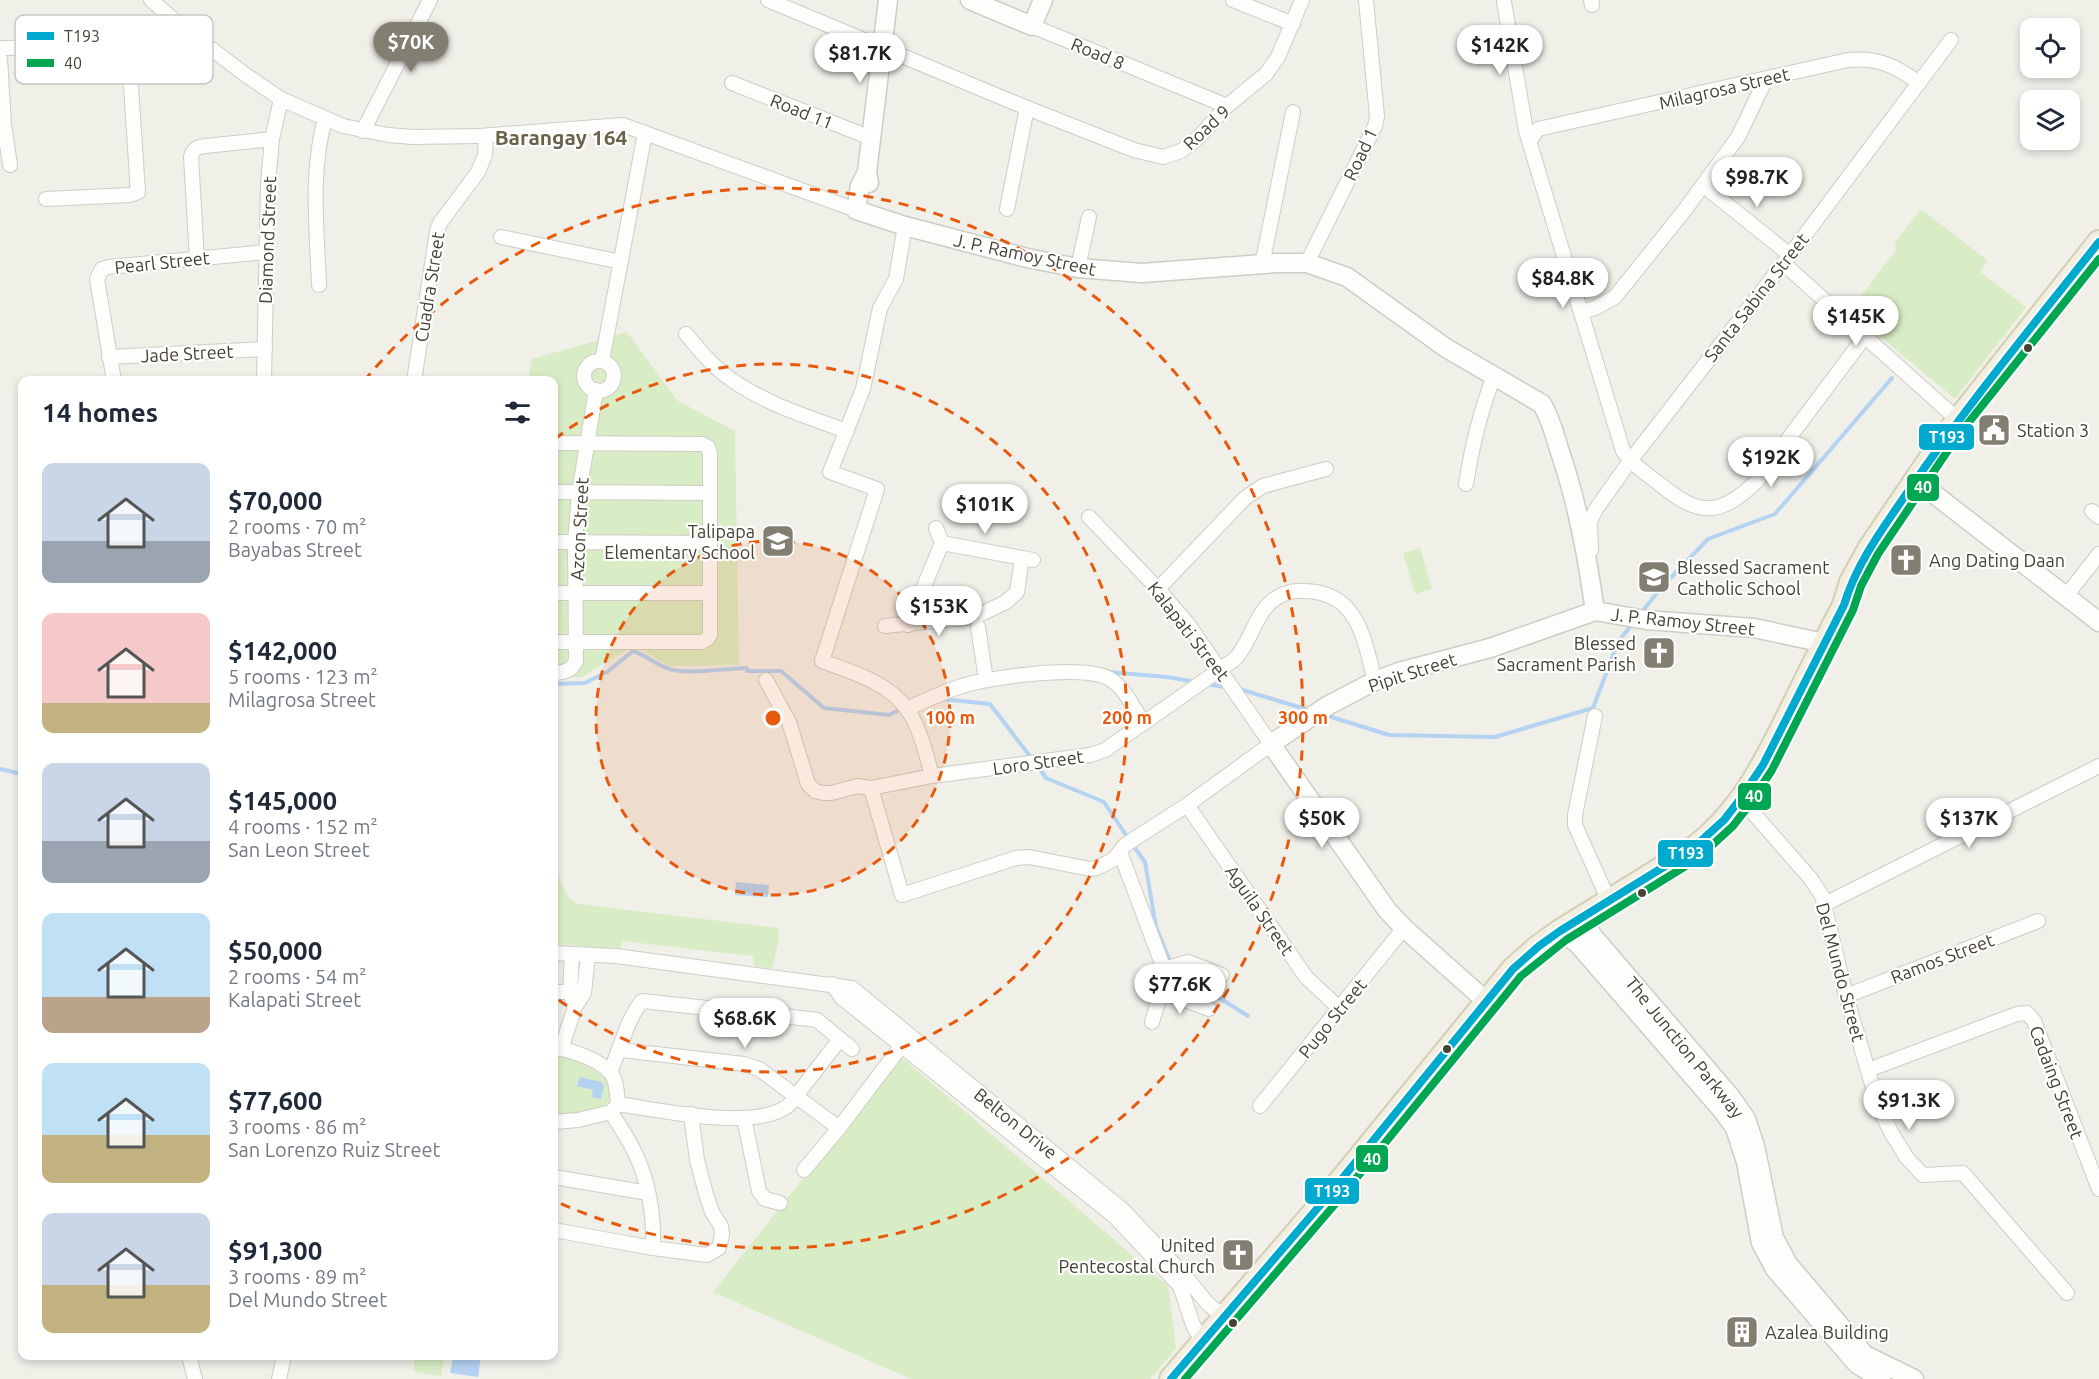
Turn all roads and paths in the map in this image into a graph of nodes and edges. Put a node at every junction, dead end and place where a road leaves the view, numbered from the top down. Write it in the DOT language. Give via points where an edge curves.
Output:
graph roads {
  1 [pos="152,0"];
  2 [pos="430,0"];
  3 [pos="768,0"];
  4 [pos="888,0"];
  5 [pos="970,0"];
  6 [pos="1043,0"];
  7 [pos="1233,0"];
  8 [pos="1302,0"];
  9 [pos="1366,0"];
  10 [pos="1504,2"];
  11 [pos="168,15"];
  12 [pos="1293,24"];
  13 [pos="1032,26"];
  14 [pos="1951,40"];
  15 [pos="882,47"];
  16 [pos="0,48"];
  17 [pos="15,48"];
  18 [pos="213,50"];
  19 [pos="0,59"];
  20 [pos="1766,79"];
  21 [pos="732,83"];
  22 [pos="1919,83"];
  23 [pos="131,84"];
  24 [pos="281,99"];
  25 [pos="1227,106"];
  26 [pos="1027,108"];
  27 [pos="1293,112"];
  28 [pos="325,120"];
  29 [pos="363,131"];
  30 [pos="645,133"];
  31 [pos="486,136"];
  32 [pos="872,138"];
  33 [pos="272,139"];
  34 [pos="1530,140"];
  35 [pos="10,165"];
  36 [pos="1704,186"];
  37 [pos="46,200"];
  38 [pos="1007,209"];
  39 [pos="861,212"];
  40 [pos="1089,217"];
  41 [pos="905,226"];
  42 [pos="501,237"];
  43 [pos="2099,242"];
  44 [pos="266,252"];
  45 [pos="197,259"];
  46 [pos="1787,259"];
  47 [pos="2099,261"];
  48 [pos="621,262"];
  49 [pos="1307,263"];
  50 [pos="1262,265"];
  51 [pos="1078,268"];
  52 [pos="319,285"];
  53 [pos="1581,312"];
  54 [pos="686,334"];
  55 [pos="1866,335"];
  56 [pos="265,349"];
  57 [pos="109,357"];
  58 [pos="602,361"];
  59 [pos="113,376"];
  60 [pos="264,376"];
  61 [pos="415,376"];
  62 [pos="1494,376"];
  63 [pos="597,390"];
  64 [pos="1962,424"];
  65 [pos="847,431"];
  66 [pos="558,443"];
  67 [pos="587,443"];
  68 [pos="1630,461"];
  69 [pos="1326,469"];
  70 [pos="1921,483"];
  71 [pos="1466,484"];
  72 [pos="558,492"];
  73 [pos="579,492"];
  74 [pos="709,494"];
  75 [pos="1089,517"];
  76 [pos="936,528"];
  77 [pos="558,542"];
  78 [pos="575,542"];
  79 [pos="710,543"];
  80 [pos="942,543"];
  81 [pos="2099,554"];
  82 [pos="1588,564"];
  83 [pos="1158,589"];
  84 [pos="558,593"];
  85 [pos="576,593"];
  86 [pos="710,593"];
  87 [pos="2066,596"];
  88 [pos="1595,611"];
  89 [pos="974,622"];
  90 [pos="2099,622"];
  91 [pos="908,625"];
  92 [pos="885,627"];
  93 [pos="558,642"];
  94 [pos="576,642"];
  95 [pos="1824,643"];
  96 [pos="1220,670"];
  97 [pos="558,673"];
  98 [pos="766,680"];
  99 [pos="983,681"];
  100 [pos="1375,681"];
  101 [pos="907,709"];
  102 [pos="1595,716"];
  103 [pos="1143,723"];
  104 [pos="1271,744"];
  105 [pos="2099,766"];
  106 [pos="932,776"];
  107 [pos="871,788"];
  108 [pos="1741,799"];
  109 [pos="1187,806"];
  110 [pos="1123,849"];
  111 [pos="1609,901"];
  112 [pos="1825,904"];
  113 [pos="1583,916"];
  114 [pos="2038,921"];
  115 [pos="1404,928"];
  116 [pos="1560,931"];
  117 [pos="558,953"];
  118 [pos="573,954"];
  119 [pos="588,955"];
  120 [pos="1164,969"];
  121 [pos="1222,975"];
  122 [pos="832,984"];
  123 [pos="558,992"];
  124 [pos="577,992"];
  125 [pos="1163,992"];
  126 [pos="1846,996"];
  127 [pos="1486,1001"];
  128 [pos="1209,1008"];
  129 [pos="1340,1008"];
  130 [pos="1152,1022"];
  131 [pos="840,1039"];
  132 [pos="902,1044"];
  133 [pos="558,1046"];
  134 [pos="558,1048"];
  135 [pos="852,1049"];
  136 [pos="621,1050"];
  137 [pos="1868,1070"];
  138 [pos="610,1072"];
  139 [pos="797,1096"];
  140 [pos="1260,1106"];
  141 [pos="615,1108"];
  142 [pos="691,1114"];
  143 [pos="744,1118"];
  144 [pos="558,1122"];
  145 [pos="839,1128"];
  146 [pos="804,1170"];
  147 [pos="558,1178"];
  148 [pos="2099,1189"];
  149 [pos="1092,1192"];
  150 [pos="648,1193"];
  151 [pos="780,1203"];
  152 [pos="558,1231"];
  153 [pos="1768,1241"];
  154 [pos="653,1248"];
  155 [pos="1184,1283"];
  156 [pos="2067,1293"];
  157 [pos="1202,1298"];
  158 [pos="1188,1308"];
  159 [pos="1224,1317"];
  160 [pos="1202,1341"];
  161 [pos="190,1360"];
  162 [pos="283,1360"];
  163 [pos="1885,1376"];
  164 [pos="195,1379"];
  165 [pos="279,1379"];
  166 [pos="1171,1379"];
  167 [pos="1914,1379"];
  1 -- 11 [label="street, J. P. Ramoy Street"];
  2 -- 29 [label="street"];
  3 -- 15 [label="street, Road 9"];
  4 -- 15 [label="street"];
  5 -- 13 [label="street, Road 8"];
  6 -- 13 [label="street"];
  7 -- 12 [label="street"];
  8 -- 12 [label="street, Road 9"];
  9 -- 49 [label="street, Road 1" via="1375,126"];
  10 -- 34 [label="street"];
  12 -- 25 [label="street, Road 9" via="1266,74"];
  13 -- 25 [label="street, Road 8"];
  14 -- 22 [label="street, Santa Sabina Street"];
  15 -- 26 [label="street, Road 9"];
  15 -- 32 [label="street"];
  16 -- 17 [label="street"];
  18 -- 24 [label="street, J. P. Ramoy Street"];
  19 -- 35 [label="street"];
  20 -- 22 [label="street, Milagrosa Street" via="1865,58 1884,61"];
  20 -- 34 [label="street, Milagrosa Street" via="1538,129"];
  20 -- 36 [label="street" via="1738,137"];
  21 -- 32 [label="street, Road 11"];
  22 -- 46 [label="street, Santa Sabina Street"];
  23 -- 37 [label="street" via="138,192"];
  24 -- 28 [label="street, J. P. Ramoy Street"];
  24 -- 33 [label="street, Diamond Street"];
  25 -- 26 [label="street, Road 9" via="1198,138 1181,151 1163,157 1134,150"];
  26 -- 38 [label="street"];
  27 -- 50 [label="street"];
  28 -- 29 [label="street, J. P. Ramoy Street"];
  28 -- 52 [label="street" via="316,186"];
  29 -- 31 [label="street, J. P. Ramoy Street" via="413,137"];
  30 -- 31 [label="street, J. P. Ramoy Street" via="613,125"];
  30 -- 39 [label="street, J. P. Ramoy Street"];
  30 -- 48 [label="street"];
  31 -- 61 [label="street, Cuadra Street" via="478,172 437,231"];
  32 -- 39 [label="street" via="867,172 860,186"];
  33 -- 44 [label="street, Diamond Street"];
  33 -- 45 [label="street" via="197,147 192,151"];
  34 -- 53 [label="street"];
  36 -- 46 [label="street"];
  36 -- 53 [label="street" via="1615,297"];
  39 -- 41 [label="street, J. P. Ramoy Street"];
  40 -- 51 [label="street"];
  41 -- 51 [label="street, J. P. Ramoy Street"];
  41 -- 65 [label="street" via="896,279 880,308 863,389"];
  42 -- 48 [label="street"];
  43 -- 64 [label="main road"];
  44 -- 45 [label="street, Pearl Street"];
  44 -- 56 [label="street, Diamond Street"];
  45 -- 57 [label="street, Pearl Street" via="102,269 97,279"];
  46 -- 55 [label="street"];
  46 -- 68 [label="street, Santa Sabina Street"];
  47 -- 64 [label="main road"];
  48 -- 58 [label="street"];
  49 -- 50 [label="street, J. P. Ramoy Street"];
  49 -- 62 [label="street, J. P. Ramoy Street" via="1362,287 1446,348"];
  50 -- 51 [label="street, J. P. Ramoy Street" via="1142,273"];
  53 -- 68 [label="street" via="1623,451"];
  54 -- 65 [label="street" via="732,380 777,404"];
  55 -- 64 [label="street"];
  55 -- 68 [label="street" via="1741,497 1712,508 1694,506 1680,501"];
  56 -- 57 [label="street, Jade Street"];
  56 -- 60 [label="street, Diamond Street"];
  57 -- 59 [label="street, Pearl Street"];
  58 -- 63 [label="street, Azcon Street" via="611,367 614,376 611,386"];
  58 -- 63 [label="street" via="588,366 584,376 588,385"];
  62 -- 71 [label="street" via="1482,404"];
  62 -- 82 [label="street, J. P. Ramoy Street" via="1542,404 1578,509"];
  63 -- 67 [label="street, Azcon Street"];
  64 -- 70 [label="main road"];
  65 -- 101 [label="street" via="830,472 877,489 822,661 878,684"];
  66 -- 67 [label="street"];
  67 -- 73 [label="street, Azcon Street"];
  67 -- 74 [label="street" via="702,444 710,454"];
  68 -- 82 [label="street, Santa Sabina Street" via="1592,516"];
  69 -- 83 [label="street" via="1263,486 1245,498"];
  70 -- 87 [label="street"];
  70 -- 95 [label="main road" via="1860,590 1844,605"];
  72 -- 73 [label="street"];
  73 -- 74 [label="street"];
  73 -- 78 [label="street, Azcon Street"];
  74 -- 79 [label="street"];
  75 -- 83 [label="street, Kalapati Street"];
  76 -- 80 [label="street"];
  77 -- 78 [label="street"];
  78 -- 79 [label="street"];
  78 -- 85 [label="street, Azcon Street"];
  79 -- 86 [label="street"];
  80 -- 89 [label="street" via="1028,559 1017,592"];
  80 -- 91 [label="street"];
  81 -- 87 [label="street"];
  82 -- 88 [label="street, J. P. Ramoy Street"];
  83 -- 96 [label="street, Kalapati Street"];
  84 -- 85 [label="street"];
  85 -- 86 [label="street"];
  85 -- 94 [label="street, Azcon Street"];
  86 -- 94 [label="street" via="710,634 702,642"];
  87 -- 90 [label="street"];
  88 -- 95 [label="street, J. P. Ramoy Street" via="1646,620 1754,628"];
  88 -- 100 [label="street, Pipit Street" via="1490,648"];
  89 -- 91 [label="street"];
  89 -- 99 [label="street"];
  91 -- 92 [label="street"];
  93 -- 94 [label="street"];
  94 -- 97 [label="street, Azcon Street" via="573,668"];
  95 -- 108 [label="main road" via="1756,779"];
  96 -- 100 [label="street, Loro Street" via="1242,651 1257,620 1272,602 1284,593 1311,591 1334,598 1351,612 1363,635"];
  96 -- 103 [label="street, Loro Street"];
  96 -- 104 [label="street, Kalapati Street"];
  98 -- 107 [label="street, Loro Street" via="789,722 808,784 823,793 858,786"];
  99 -- 101 [label="street" via="938,694"];
  99 -- 103 [label="street" via="1053,673 1100,675 1119,687"];
  100 -- 104 [label="street, Pipit Street" via="1327,706"];
  101 -- 106 [label="street"];
  102 -- 111 [label="street" via="1575,825"];
  103 -- 106 [label="street, Loro Street" via="1090,755"];
  104 -- 109 [label="street, Pipit Street"];
  104 -- 115 [label="street, Kalapati Street" via="1387,910"];
  105 -- 112 [label="street"];
  106 -- 107 [label="street, Loro Street"];
  107 -- 110 [label="street, Pipit Street" via="902,895 1016,858 1097,868"];
  108 -- 111 [label="main road" via="1710,837"];
  108 -- 112 [label="street, Del Mundo Street" via="1811,879"];
  109 -- 110 [label="street, Pipit Street"];
  109 -- 129 [label="street, Aguila Street" via="1306,977"];
  110 -- 120 [label="street"];
  111 -- 113 [label="main road"];
  112 -- 126 [label="street, Del Mundo Street"];
  113 -- 116 [label="main road"];
  113 -- 153 [label="street, The Junction Parkway" via="1592,935 1746,1119 1757,1156"];
  114 -- 126 [label="street, Ramos Street"];
  115 -- 127 [label="street, Kalapati Street"];
  115 -- 129 [label="street, Pugo Street"];
  116 -- 127 [label="main road" via="1513,969"];
  116 -- 153 [label="street, The Junction Parkway" via="1578,944 1735,1128"];
  117 -- 118 [label="street, Belton Drive"];
  118 -- 119 [label="street, Belton Drive"];
  118 -- 124 [label="street"];
  119 -- 122 [label="street, Belton Drive"];
  119 -- 124 [label="street"];
  120 -- 121 [label="street" via="1188,962"];
  120 -- 125 [label="street"];
  122 -- 132 [label="street, Belton Drive" via="842,998"];
  122 -- 149 [label="street, Belton Drive" via="852,988"];
  123 -- 124 [label="street"];
  124 -- 133 [label="street" via="575,1007"];
  125 -- 128 [label="street"];
  125 -- 130 [label="street"];
  126 -- 137 [label="street, Del Mundo Street"];
  127 -- 159 [label="main road"];
  129 -- 140 [label="street, Pugo Street"];
  131 -- 135 [label="street"];
  131 -- 136 [label="street" via="817,1020 642,1001 634,1010"];
  131 -- 139 [label="street"];
  132 -- 145 [label="street"];
  132 -- 149 [label="street, Belton Drive"];
  134 -- 138 [label="street" via="587,1057"];
  136 -- 138 [label="street"];
  136 -- 139 [label="street" via="744,1064 759,1069"];
  137 -- 148 [label="street, Cadaing Street" via="2024,1013 2030,1015"];
  137 -- 156 [label="street, Del Mundo Street" via="1892,1134 1923,1175 1963,1173"];
  138 -- 141 [label="street"];
  139 -- 143 [label="street" via="783,1110"];
  139 -- 145 [label="street"];
  141 -- 142 [label="street"];
  141 -- 144 [label="street" via="578,1120"];
  141 -- 150 [label="street"];
  142 -- 143 [label="street"];
  142 -- 154 [label="street" via="706,1194 721,1226 719,1248 707,1255"];
  143 -- 151 [label="street" via="759,1191 765,1199"];
  145 -- 146 [label="street"];
  147 -- 150 [label="street"];
  149 -- 155 [label="street, Belton Drive"];
  150 -- 154 [label="street" via="654,1225"];
  152 -- 154 [label="street"];
  153 -- 163 [label="street, The Junction Parkway" via="1775,1269 1857,1364"];
  155 -- 157 [label="street, Belton Drive"];
  155 -- 158 [label="street, Belton Drive"];
  157 -- 158 [label="street"];
  157 -- 159 [label="street, Belton Drive"];
  158 -- 160 [label="street, Belton Drive"];
  159 -- 160 [label="main road"];
  160 -- 166 [label="main road"];
  161 -- 164 [label="street"];
  162 -- 165 [label="street"];
  163 -- 167 [label="street, The Junction Parkway"];
}
